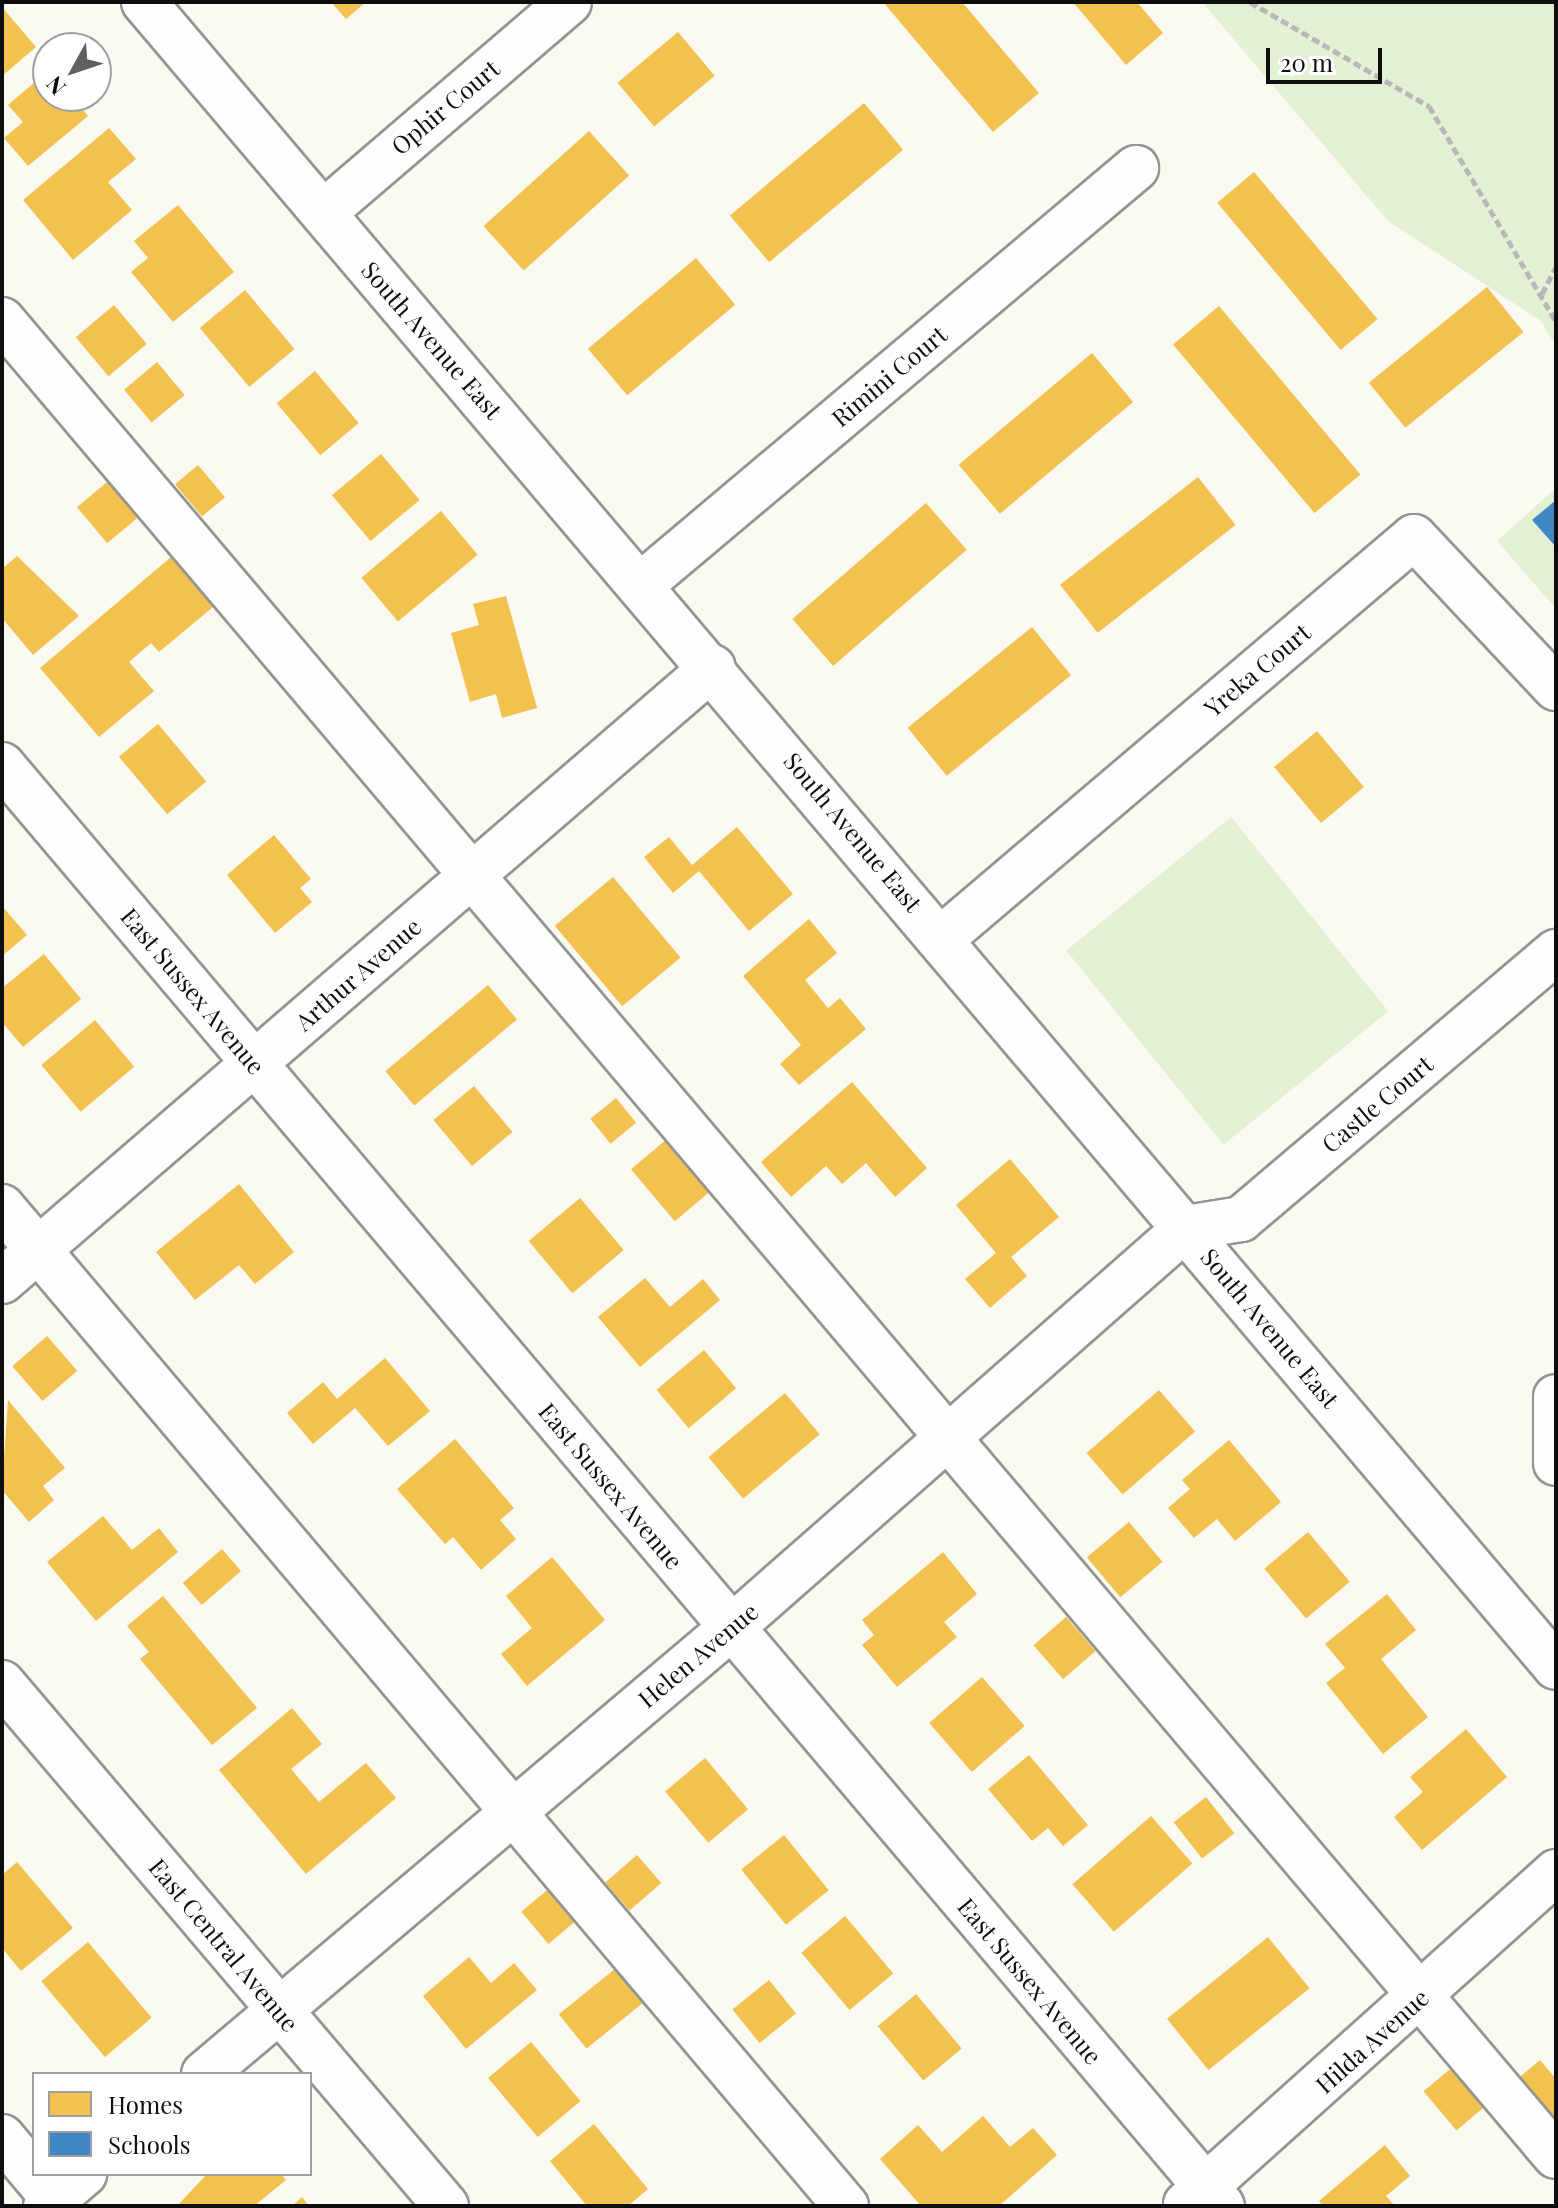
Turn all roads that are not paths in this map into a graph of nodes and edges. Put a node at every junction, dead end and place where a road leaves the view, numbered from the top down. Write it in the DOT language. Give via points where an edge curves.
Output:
graph roads {
  1 [pos="569,2"];
  2 [pos="147,3"];
  3 [pos="1136,168"];
  4 [pos="323,213"];
  5 [pos="2,320"];
  6 [pos="642,584"];
  7 [pos="713,667"];
  8 [pos="1556,688"];
  9 [pos="2,765"];
  10 [pos="469,876"];
  11 [pos="942,938"];
  12 [pos="1556,952"];
  13 [pos="256,1065"];
  14 [pos="2,1207"];
  15 [pos="1186,1228"];
  16 [pos="39,1250"];
  17 [pos="2,1281"];
  18 [pos="1556,1397"];
  19 [pos="947,1434"];
  20 [pos="1556,1463"];
  21 [pos="731,1628"];
  22 [pos="1556,1667"];
  23 [pos="2,1683"];
  24 [pos="510,1815"];
  25 [pos="1556,1872"];
  26 [pos="1423,1995"];
  27 [pos="280,2011"];
  28 [pos="206,2072"];
  29 [pos="2,2137"];
  30 [pos="1556,2156"];
  31 [pos="32,2167"];
  32 [pos="41,2176"];
  33 [pos="61,2196"];
  34 [pos="1204,2200"];
  35 [pos="446,2206"];
  36 [pos="846,2206"];
  1 -- 4 [label="street, Ophir Court"];
  2 -- 4 [label="street, South Avenue East"];
  3 -- 6 [label="street, Rimini Court"];
  4 -- 6 [label="street, South Avenue East"];
  5 -- 10 [label="street"];
  6 -- 7 [label="street, South Avenue East"];
  7 -- 10 [label="street, Arthur Avenue"];
  7 -- 11 [label="street, South Avenue East"];
  8 -- 11 [label="street, Yreka Court" via="1414,537"];
  9 -- 13 [label="street, East Sussex Avenue"];
  10 -- 13 [label="street, Arthur Avenue"];
  10 -- 19 [label="street"];
  11 -- 15 [label="street, South Avenue East"];
  12 -- 15 [label="street, Castle Court" via="1241,1219"];
  13 -- 16 [label="street, Arthur Avenue"];
  13 -- 21 [label="street, East Sussex Avenue"];
  14 -- 16 [label="street"];
  15 -- 19 [label="street, Helen Avenue"];
  15 -- 22 [label="street, South Avenue East"];
  16 -- 17 [label="street, Arthur Avenue"];
  16 -- 24 [label="street"];
  18 -- 20 [label="street"];
  19 -- 21 [label="street, Helen Avenue"];
  19 -- 26 [label="street"];
  21 -- 24 [label="street, Helen Avenue"];
  21 -- 34 [label="street, East Sussex Avenue"];
  23 -- 27 [label="street, East Central Avenue"];
  24 -- 27 [label="street, Helen Avenue"];
  24 -- 36 [label="street"];
  25 -- 26 [label="street, Hilda Avenue"];
  26 -- 30 [label="street"];
  26 -- 34 [label="street, Hilda Avenue"];
  27 -- 28 [label="street, Helen Avenue"];
  27 -- 35 [label="street, East Central Avenue"];
  29 -- 31 [label="street"];
  32 -- 33 [label="street"];
}
